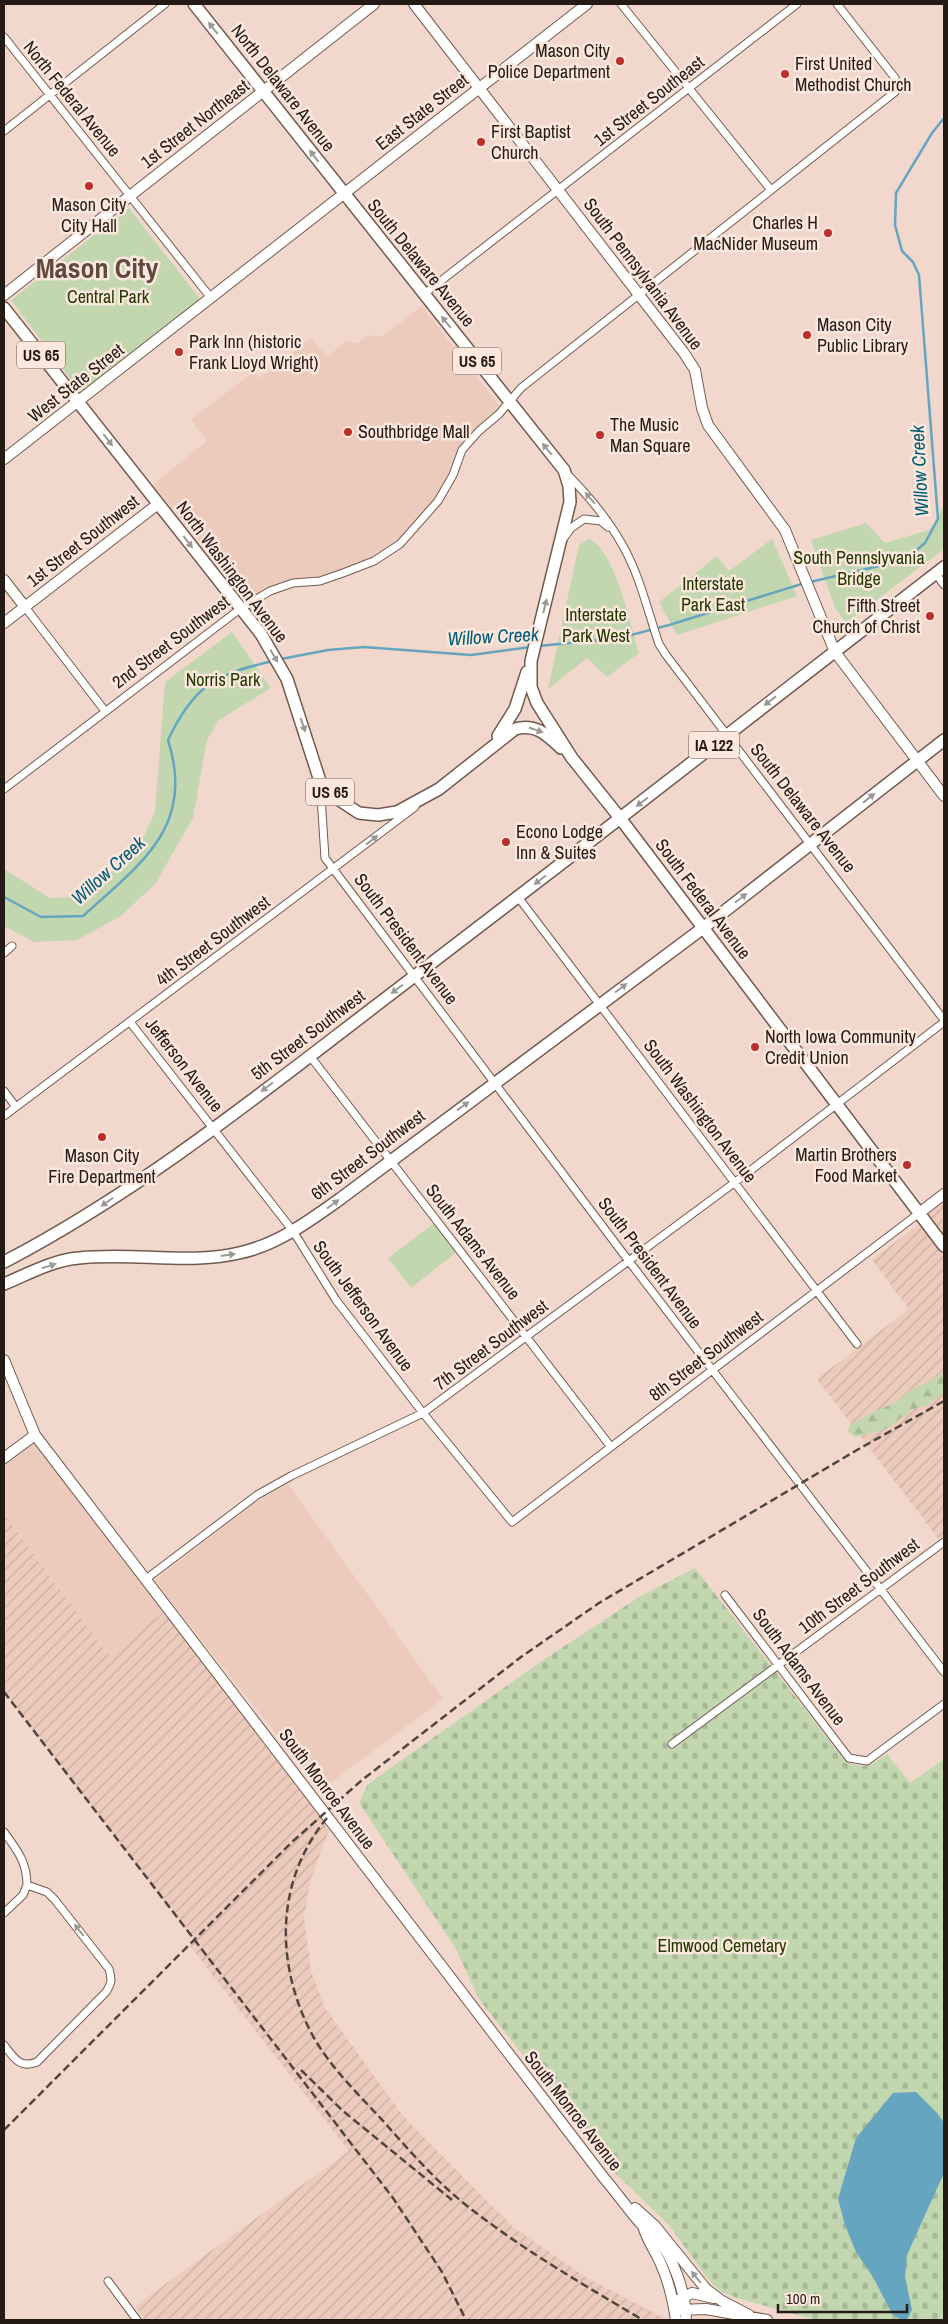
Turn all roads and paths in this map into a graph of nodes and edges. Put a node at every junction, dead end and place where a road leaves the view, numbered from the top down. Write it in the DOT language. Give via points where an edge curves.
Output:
graph roads {
  1 [pos="166,4"];
  2 [pos="194,4"];
  3 [pos="374,4"];
  4 [pos="414,4"];
  5 [pos="587,4"];
  6 [pos="621,4"];
  7 [pos="797,4"];
  8 [pos="837,4"];
  9 [pos="4,37"];
  10 [pos="479,88"];
  11 [pos="689,88"];
  12 [pos="263,91"];
  13 [pos="50,95"];
  14 [pos="4,131"];
  15 [pos="560,190"];
  16 [pos="771,190"];
  17 [pos="344,194"];
  18 [pos="130,196"];
  19 [pos="639,293"];
  20 [pos="424,294"];
  21 [pos="4,295"];
  22 [pos="211,298"];
  23 [pos="4,308"];
  24 [pos="78,401"];
  25 [pos="510,402"];
  26 [pos="4,459"];
  27 [pos="564,470"];
  28 [pos="158,504"];
  29 [pos="610,528"];
  30 [pos="561,542"];
  31 [pos="940,571"];
  32 [pos="4,580"];
  33 [pos="944,585"];
  34 [pos="25,607"];
  35 [pos="240,609"];
  36 [pos="4,623"];
  37 [pos="835,652"];
  38 [pos="531,661"];
  39 [pos="105,711"];
  40 [pos="726,736"];
  41 [pos="944,740"];
  42 [pos="488,750"];
  43 [pos="572,758"];
  44 [pos="918,761"];
  45 [pos="320,781"];
  46 [pos="4,789"];
  47 [pos="439,789"];
  48 [pos="944,796"];
  49 [pos="620,818"];
  50 [pos="810,845"];
  51 [pos="334,870"];
  52 [pos="518,897"];
  53 [pos="703,928"];
  54 [pos="12,946"];
  55 [pos="4,952"];
  56 [pos="415,976"];
  57 [pos="600,1004"];
  58 [pos="944,1021"];
  59 [pos="130,1022"];
  60 [pos="310,1056"];
  61 [pos="495,1082"];
  62 [pos="4,1091"];
  63 [pos="836,1106"];
  64 [pos="16,1107"];
  65 [pos="4,1116"];
  66 [pos="213,1128"];
  67 [pos="389,1161"];
  68 [pos="734,1183"];
  69 [pos="944,1194"];
  70 [pos="918,1214"];
  71 [pos="293,1231"];
  72 [pos="944,1246"];
  73 [pos="628,1260"];
  74 [pos="4,1262"];
  75 [pos="4,1284"];
  76 [pos="817,1291"];
  77 [pos="526,1338"];
  78 [pos="857,1344"];
  79 [pos="4,1360"];
  80 [pos="713,1370"];
  81 [pos="423,1413"];
  82 [pos="35,1435"];
  83 [pos="611,1447"];
  84 [pos="4,1458"];
  85 [pos="512,1522"];
  86 [pos="944,1542"];
  87 [pos="146,1579"];
  88 [pos="881,1589"];
  89 [pos="724,1595"];
  90 [pos="778,1666"];
  91 [pos="944,1672"];
  92 [pos="944,1704"];
  93 [pos="672,1744"];
  94 [pos="4,1832"];
  95 [pos="27,1885"];
  96 [pos="4,1913"];
  97 [pos="4,2045"];
  98 [pos="604,2178"];
  99 [pos="643,2226"];
  100 [pos="108,2281"];
  101 [pos="682,2296"];
  102 [pos="722,2301"];
  103 [pos="675,2311"];
  104 [pos="686,2315"];
  105 [pos="749,2315"];
  106 [pos="137,2320"];
  107 [pos="767,2320"];
  1 -- 13 [label="street"];
  12 -- 2 [label="main road, North Delaware Avenue / US 65, one-way"];
  3 -- 12 [label="main road, 1st Street Northeast"];
  4 -- 10 [label="main road, South Pennsylvania Avenue"];
  5 -- 10 [label="main road, East State Street"];
  6 -- 11 [label="street"];
  7 -- 11 [label="street, 1st Street Southeast"];
  8 -- 16 [label="street, 2nd Street Southwest" via="895,78 895,92"];
  9 -- 13 [label="street, North Federal Avenue"];
  10 -- 15 [label="main road, South Pennsylvania Avenue"];
  10 -- 17 [label="main road, East State Street"];
  11 -- 15 [label="street, 1st Street Southeast"];
  11 -- 16 [label="street"];
  17 -- 12 [label="main road, North Delaware Avenue / US 65, one-way"];
  12 -- 18 [label="main road, 1st Street Northeast"];
  13 -- 14 [label="street"];
  13 -- 18 [label="street, North Federal Avenue"];
  15 -- 19 [label="main road, South Pennsylvania Avenue"];
  15 -- 20 [label="street, 1st Street Southeast"];
  16 -- 19 [label="street, 2nd Street Southwest"];
  17 -- 20 [label="main road, South Delaware Avenue / US 65"];
  17 -- 22 [label="main road, East State Street"];
  18 -- 21 [label="main road, 1st Street Northeast"];
  18 -- 22 [label="street, North Federal Avenue"];
  19 -- 25 [label="street, 2nd Street Southwest" via="521,388"];
  19 -- 37 [label="main road, South Pennsylvania Avenue" via="695,370 708,425 785,530"];
  25 -- 20 [label="main road, South Delaware Avenue / US 65, one-way"];
  22 -- 24 [label="main road, West State Street"];
  23 -- 24 [label="main road, North Washington Avenue / US 65"];
  24 -- 26 [label="main road, West State Street"];
  24 -- 28 [label="main road, North Washington Avenue / US 65, one-way"];
  27 -- 25 [label="main road, South Delaware Avenue / US 65, one-way"];
  25 -- 35 [label="street, 2nd Street Southwest" via="462,450 438,501 400,544 374,561 320,580 285,585"];
  29 -- 27 [label="street, South Delaware Avenue, one-way" via="592,499"];
  27 -- 30 [label="main road, South Delaware Avenue / US 65" via="570,502"];
  28 -- 34 [label="main road, 1st Street Southwest"];
  28 -- 35 [label="main road, North Washington Avenue / US 65, one-way"];
  29 -- 30 [label="street" via="601,522 584,519 571,528"];
  29 -- 40 [label="street, South Delaware Avenue" via="632,565 659,644"];
  38 -- 30 [label="main road, South Federal Avenue / US 65, one-way"];
  31 -- 33 [label="street"];
  31 -- 37 [label="main road, IA 122"];
  32 -- 34 [label="main road"];
  34 -- 36 [label="main road, 1st Street Southwest"];
  34 -- 39 [label="street"];
  35 -- 39 [label="street, 2nd Street Southwest"];
  35 -- 45 [label="main road, North Washington Avenue / US 65, one-way" via="261,634 287,679"];
  37 -- 40 [label="main road, IA 122, one-way"];
  37 -- 44 [label="main road, South Pennsylvania Avenue"];
  38 -- 42 [label="main road" via="515,709"];
  38 -- 43 [label="main road, South Federal Avenue / US 65" via="531,687 537,703"];
  39 -- 46 [label="street, 2nd Street Southwest"];
  40 -- 49 [label="main road, IA 122, one-way"];
  40 -- 50 [label="street, South Delaware Avenue"];
  41 -- 44 [label="main road, 6th Street Southwest"];
  42 -- 43 [label="main road, North Washington Avenue / US 65, one-way" via="509,732 523,727 540,730"];
  42 -- 47 [label="main road, North Washington Avenue / US 65"];
  43 -- 49 [label="main road, South Federal Avenue / US 65"];
  44 -- 48 [label="main road, South Pennsylvania Avenue"];
  50 -- 44 [label="main road, 6th Street Southwest, one-way"];
  45 -- 47 [label="main road, North Washington Avenue / US 65" via="346,806 359,813 378,815 397,812"];
  45 -- 51 [label="street" via="325,858"];
  51 -- 47 [label="street, 4th Street Southwest, one-way"];
  49 -- 52 [label="main road, 5th Street Southwest, one-way"];
  49 -- 53 [label="main road, South Federal Avenue"];
  53 -- 50 [label="main road, 6th Street Southwest, one-way"];
  50 -- 58 [label="street, South Delaware Avenue"];
  51 -- 56 [label="street, South President Avenue"];
  51 -- 59 [label="street, 4th Street Southwest"];
  52 -- 56 [label="main road, 5th Street Southwest"];
  52 -- 57 [label="street, South Washington Avenue"];
  57 -- 53 [label="main road, 6th Street Southwest, one-way"];
  53 -- 63 [label="main road, South Federal Avenue"];
  54 -- 55 [label="street"];
  56 -- 60 [label="main road, 5th Street Southwest, one-way"];
  56 -- 61 [label="street, South President Avenue"];
  57 -- 61 [label="main road, 6th Street Southwest"];
  57 -- 68 [label="street, South Washington Avenue"];
  58 -- 63 [label="street, 7th Street Southwest"];
  59 -- 64 [label="street, 4th Street Southwest"];
  59 -- 66 [label="street, Jefferson Avenue"];
  60 -- 66 [label="main road, 5th Street Southwest, one-way"];
  60 -- 67 [label="street, South Adams Avenue"];
  67 -- 61 [label="main road, 6th Street Southwest, one-way"];
  61 -- 73 [label="street, South President Avenue"];
  62 -- 64 [label="street"];
  63 -- 68 [label="street, 7th Street Southwest"];
  63 -- 70 [label="main road, South Federal Avenue"];
  64 -- 65 [label="street, 4th Street Southwest"];
  66 -- 71 [label="street, South Jefferson Avenue"];
  66 -- 74 [label="main road, 5th Street Southwest, one-way" via="94,1212"];
  71 -- 67 [label="main road, 6th Street Southwest, one-way"];
  67 -- 77 [label="street, South Adams Avenue"];
  68 -- 73 [label="street, 7th Street Southwest"];
  68 -- 76 [label="street, South Washington Avenue"];
  69 -- 70 [label="main road"];
  70 -- 72 [label="main road, South Federal Avenue"];
  70 -- 76 [label="street, 8th Street Southwest"];
  75 -- 71 [label="main road, 6th Street Southwest, one-way" via="47,1266 78,1258 212,1257 267,1245"];
  71 -- 81 [label="street, South Jefferson Avenue" via="336,1300"];
  73 -- 77 [label="street, 7th Street Southwest"];
  73 -- 80 [label="street, South President Avenue"];
  76 -- 78 [label="street, South Washington Avenue"];
  76 -- 80 [label="street, 8th Street Southwest"];
  77 -- 81 [label="street, 7th Street Southwest"];
  77 -- 83 [label="street, South Adams Avenue"];
  79 -- 82 [label="main road, South Monroe Avenue"];
  80 -- 83 [label="street, 8th Street Southwest"];
  80 -- 88 [label="street, South President Avenue"];
  81 -- 85 [label="street, South Jefferson Avenue"];
  81 -- 87 [label="street, 7th Street Southwest" via="257,1495"];
  82 -- 84 [label="main road"];
  82 -- 87 [label="main road, South Monroe Avenue"];
  83 -- 85 [label="street, 8th Street Southwest"];
  86 -- 88 [label="street, 10th Street Southwest"];
  87 -- 98 [label="main road, South Monroe Avenue"];
  88 -- 90 [label="street, 10th Street Southwest"];
  88 -- 91 [label="street, South President Avenue"];
  89 -- 90 [label="street, South Adams Avenue"];
  90 -- 92 [label="street, South Adams Avenue" via="849,1758 868,1761"];
  90 -- 93 [label="street, 10th Street Southwest"];
  94 -- 95 [label="street" via="26,1865"];
  95 -- 96 [label="street" via="23,1895"];
  97 -- 95 [label="street, one-way" via="17,2062 28,2065 37,2062 111,1984 112,1978 109,1969 55,1900 47,1892"];
  98 -- 99 [label="main road, South Monroe Avenue"];
  102 -- 98 [label="main road, one-way" via="706,2290 655,2226"];
  99 -- 101 [label="main road, South Monroe Avenue" via="654,2235 670,2262"];
  99 -- 103 [label="main road, South Monroe Avenue" via="668,2280"];
  100 -- 106 [label="street"];
  101 -- 102 [label="main road" via="692,2293"];
  101 -- 103 [label="main road"];
  101 -- 104 [label="main road, South Monroe Avenue"];
  102 -- 105 [label="main road"];
  103 -- 104 [label="main road"];
  104 -- 105 [label="main road" via="706,2309"];
  105 -- 107 [label="main road"];
}
